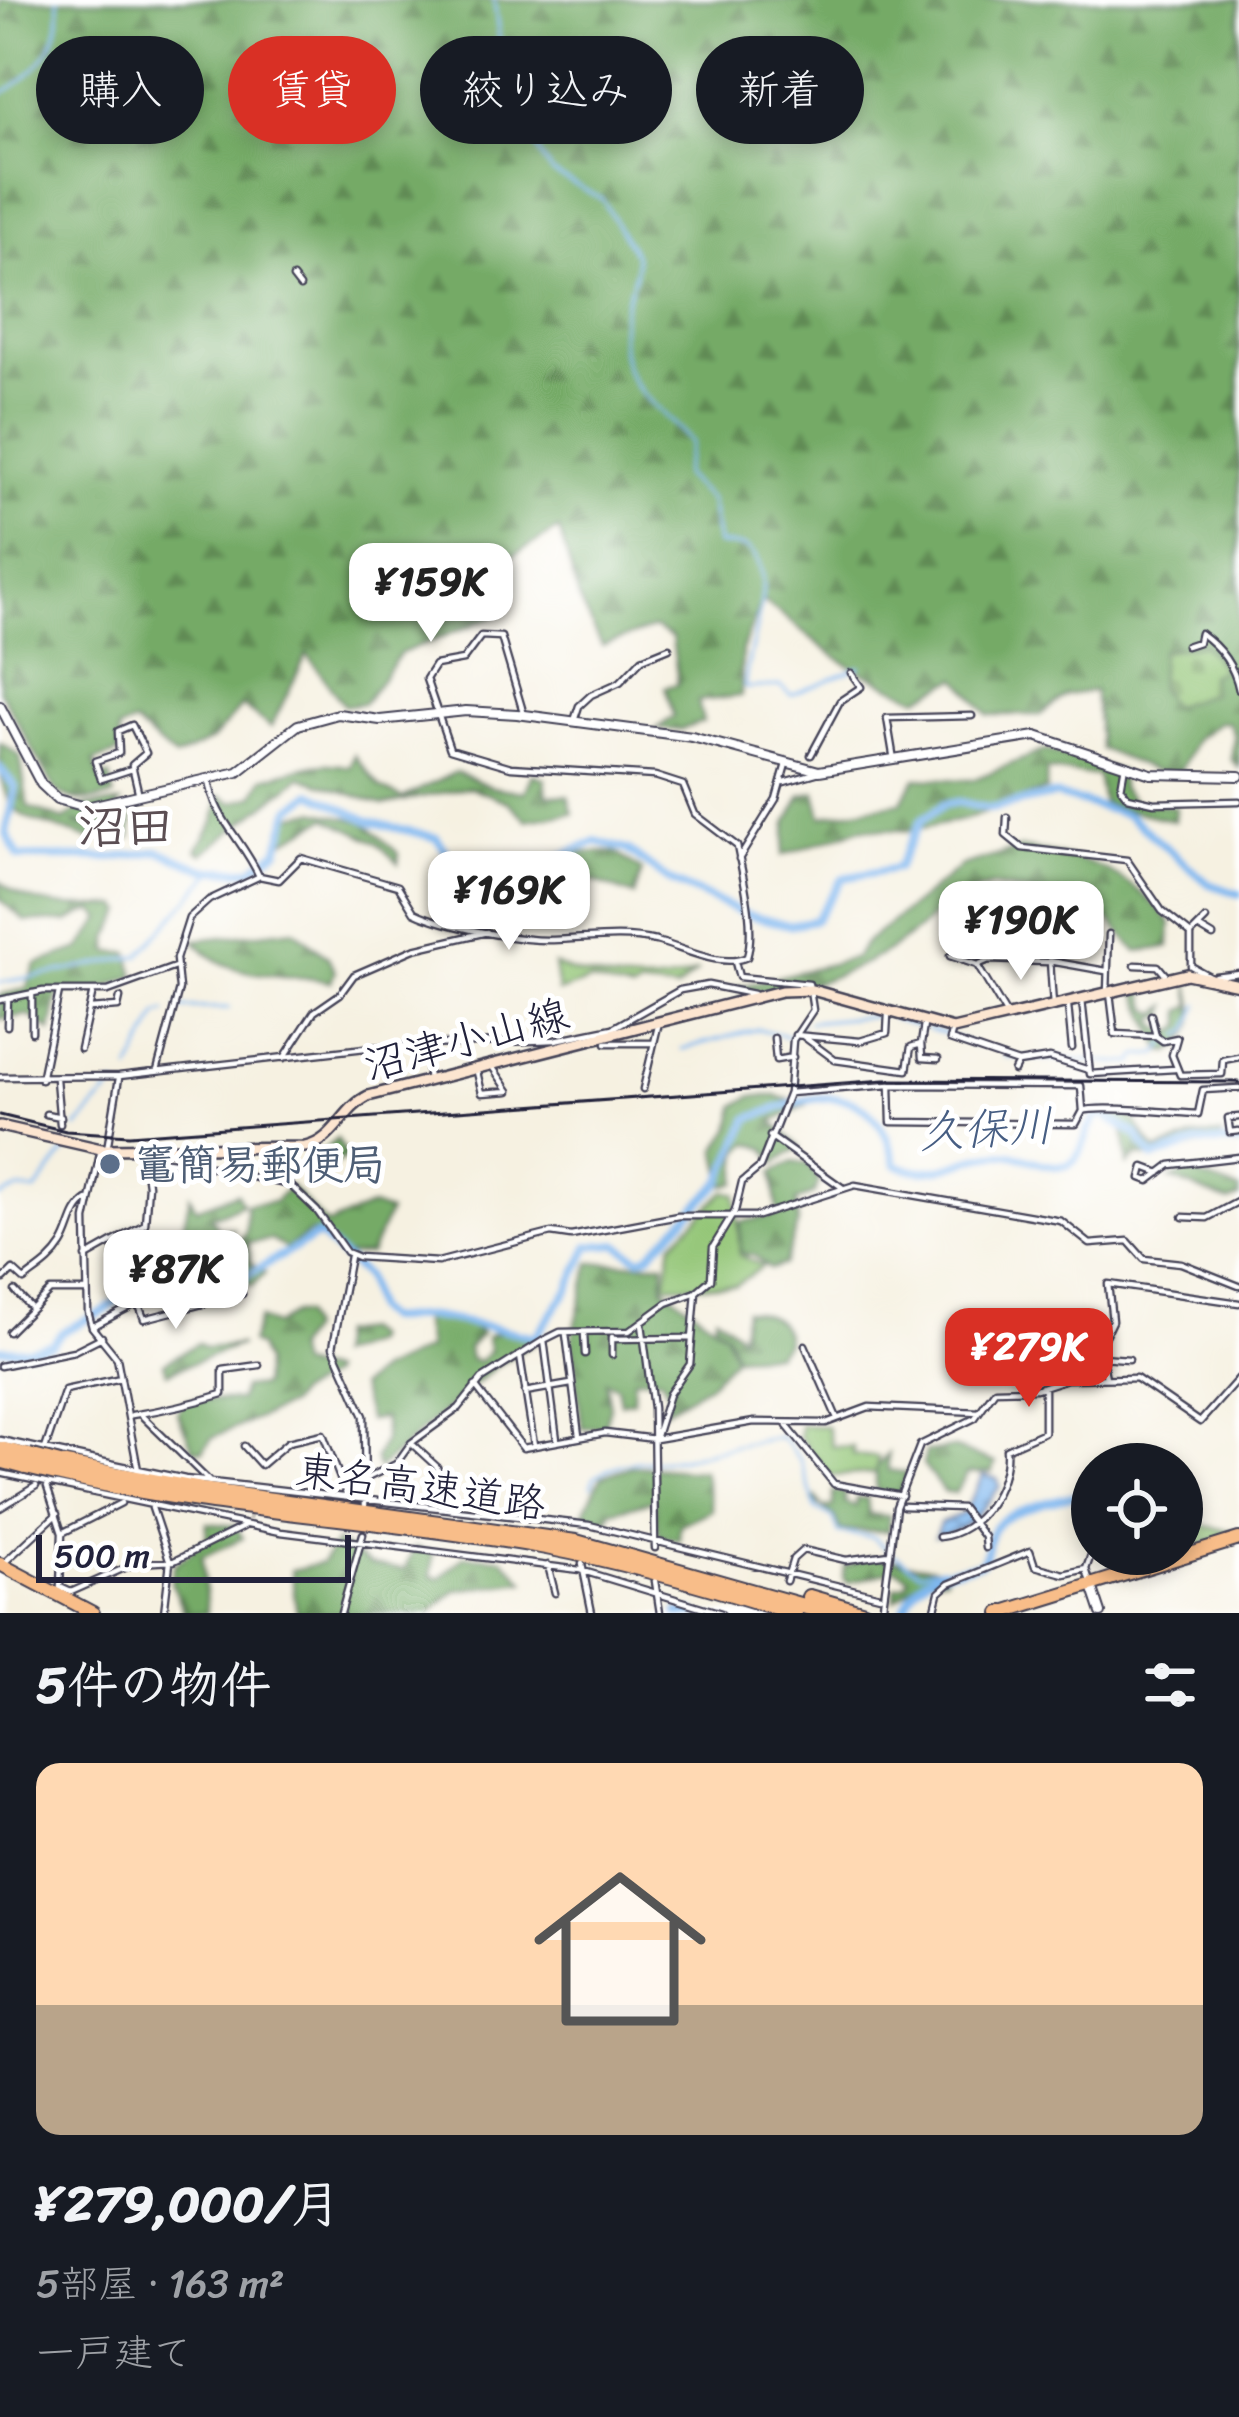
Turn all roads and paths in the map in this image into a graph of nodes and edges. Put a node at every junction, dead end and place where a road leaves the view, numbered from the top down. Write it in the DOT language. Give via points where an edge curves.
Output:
graph roads {
  1 [pos="293,278"];
  2 [pos="300,287"];
  3 [pos="1186,646"];
  4 [pos="669,648"];
  5 [pos="851,673"];
  6 [pos="1239,690"];
  7 [pos="0,706"];
  8 [pos="434,712"];
  9 [pos="524,715"];
  10 [pos="972,716"];
  11 [pos="574,721"];
  12 [pos="812,755"];
  13 [pos="894,760"];
  14 [pos="786,764"];
  15 [pos="1124,765"];
  16 [pos="132,769"];
  17 [pos="823,771"];
  18 [pos="1239,776"];
  19 [pos="209,779"];
  20 [pos="782,783"];
  21 [pos="139,795"];
  22 [pos="1239,800"];
  23 [pos="1007,817"];
  24 [pos="740,859"];
  25 [pos="258,875"];
  26 [pos="1206,919"];
  27 [pos="1198,927"];
  28 [pos="492,930"];
  29 [pos="1108,934"];
  30 [pos="1192,934"];
  31 [pos="1213,937"];
  32 [pos="950,956"];
  33 [pos="735,960"];
  34 [pos="1050,961"];
  35 [pos="977,965"];
  36 [pos="1136,965"];
  37 [pos="177,967"];
  38 [pos="1106,971"];
  39 [pos="1239,973"];
  40 [pos="1211,977"];
  41 [pos="1168,978"];
  42 [pos="1239,985"];
  43 [pos="60,990"];
  44 [pos="812,990"];
  45 [pos="93,991"];
  46 [pos="32,993"];
  47 [pos="1109,993"];
  48 [pos="763,996"];
  49 [pos="120,998"];
  50 [pos="4,999"];
  51 [pos="1082,1000"];
  52 [pos="1068,1004"];
  53 [pos="1053,1006"];
  54 [pos="90,1009"];
  55 [pos="889,1014"];
  56 [pos="1151,1015"];
  57 [pos="1008,1017"];
  58 [pos="659,1022"];
  59 [pos="924,1025"];
  60 [pos="7,1026"];
  61 [pos="952,1030"];
  62 [pos="32,1033"];
  63 [pos="795,1035"];
  64 [pos="1156,1036"];
  65 [pos="804,1037"];
  66 [pos="774,1038"];
  67 [pos="578,1040"];
  68 [pos="653,1042"];
  69 [pos="606,1043"];
  70 [pos="921,1044"];
  71 [pos="425,1046"];
  72 [pos="1072,1048"];
  73 [pos="80,1049"];
  74 [pos="793,1057"];
  75 [pos="284,1058"];
  76 [pos="1239,1058"];
  77 [pos="938,1059"];
  78 [pos="1018,1063"];
  79 [pos="492,1065"];
  80 [pos="1088,1065"];
  81 [pos="477,1068"];
  82 [pos="1175,1069"];
  83 [pos="157,1071"];
  84 [pos="1014,1072"];
  85 [pos="0,1076"];
  86 [pos="119,1076"];
  87 [pos="56,1079"];
  88 [pos="41,1080"];
  89 [pos="429,1081"];
  90 [pos="890,1085"];
  91 [pos="1239,1088"];
  92 [pos="644,1089"];
  93 [pos="788,1095"];
  94 [pos="1083,1111"];
  95 [pos="46,1114"];
  96 [pos="1239,1117"];
  97 [pos="0,1127"];
  98 [pos="1239,1131"];
  99 [pos="770,1136"];
  100 [pos="225,1148"];
  101 [pos="104,1149"];
  102 [pos="143,1154"];
  103 [pos="1239,1157"];
  104 [pos="225,1169"];
  105 [pos="1160,1173"];
  106 [pos="843,1188"];
  107 [pos="89,1199"];
  108 [pos="1239,1201"];
  109 [pos="1184,1217"];
  110 [pos="730,1218"];
  111 [pos="350,1256"];
  112 [pos="86,1257"];
  113 [pos="4,1279"];
  114 [pos="1239,1286"];
  115 [pos="15,1291"];
  116 [pos="86,1292"];
  117 [pos="696,1292"];
  118 [pos="242,1294"];
  119 [pos="219,1298"];
  120 [pos="1239,1303"];
  121 [pos="139,1305"];
  122 [pos="31,1308"];
  123 [pos="91,1324"];
  124 [pos="643,1324"];
  125 [pos="9,1332"];
  126 [pos="584,1332"];
  127 [pos="566,1333"];
  128 [pos="612,1336"];
  129 [pos="102,1337"];
  130 [pos="692,1338"];
  131 [pos="648,1339"];
  132 [pos="544,1340"];
  133 [pos="805,1346"];
  134 [pos="519,1354"];
  135 [pos="585,1354"];
  136 [pos="612,1355"];
  137 [pos="1101,1357"];
  138 [pos="1129,1358"];
  139 [pos="259,1365"];
  140 [pos="0,1366"];
  141 [pos="121,1378"];
  142 [pos="1106,1378"];
  143 [pos="1239,1378"];
  144 [pos="571,1384"];
  145 [pos="475,1386"];
  146 [pos="1044,1387"];
  147 [pos="550,1388"];
  148 [pos="525,1392"];
  149 [pos="979,1412"];
  150 [pos="136,1415"];
  151 [pos="837,1418"];
  152 [pos="640,1420"];
  153 [pos="650,1420"];
  154 [pos="785,1424"];
  155 [pos="579,1436"];
  156 [pos="653,1439"];
  157 [pos="556,1440"];
  158 [pos="411,1443"];
  159 [pos="0,1444"];
  160 [pos="534,1445"];
  161 [pos="244,1446"];
  162 [pos="45,1450"];
  163 [pos="0,1460"];
  164 [pos="27,1462"];
  165 [pos="138,1470"];
  166 [pos="0,1473"];
  167 [pos="54,1475"];
  168 [pos="363,1480"];
  169 [pos="210,1482"];
  170 [pos="38,1484"];
  171 [pos="443,1488"];
  172 [pos="346,1496"];
  173 [pos="902,1496"];
  174 [pos="365,1501"];
  175 [pos="124,1502"];
  176 [pos="151,1506"];
  177 [pos="900,1506"];
  178 [pos="466,1507"];
  179 [pos="0,1508"];
  180 [pos="57,1514"];
  181 [pos="465,1516"];
  182 [pos="974,1521"];
  183 [pos="247,1523"];
  184 [pos="589,1525"];
  185 [pos="62,1532"];
  186 [pos="360,1536"];
  187 [pos="939,1537"];
  188 [pos="654,1539"];
  189 [pos="1239,1542"];
  190 [pos="655,1548"];
  191 [pos="985,1548"];
  192 [pos="580,1553"];
  193 [pos="1203,1553"];
  194 [pos="890,1554"];
  195 [pos="170,1562"];
  196 [pos="0,1565"];
  197 [pos="548,1565"];
  198 [pos="1071,1572"];
  199 [pos="1088,1575"];
  200 [pos="1123,1575"];
  201 [pos="1130,1575"];
  202 [pos="787,1578"];
  203 [pos="655,1580"];
  204 [pos="1092,1587"];
  205 [pos="60,1590"];
  206 [pos="656,1591"];
  207 [pos="555,1593"];
  208 [pos="880,1596"];
  209 [pos="80,1613"];
  210 [pos="93,1613"];
  211 [pos="164,1613"];
  212 [pos="341,1613"];
  213 [pos="592,1613"];
  214 [pos="660,1613"];
  215 [pos="721,1613"];
  216 [pos="770,1613"];
  217 [pos="794,1613"];
  218 [pos="828,1613"];
  219 [pos="864,1613"];
  220 [pos="882,1613"];
  221 [pos="934,1613"];
  222 [pos="1000,1613"];
  223 [pos="1022,1613"];
  224 [pos="1101,1613"];
  1 -- 2 [label="street"];
  3 -- 6 [label="street" via="1200,633 1208,639"];
  4 -- 11 [label="street" via="590,695"];
  5 -- 12 [label="street" via="861,687 840,701"];
  7 -- 21 [label="street" via="36,777 57,799 86,807"];
  8 -- 9 [label="street"];
  8 -- 9 [label="street" via="431,669 463,660 474,641 493,635 501,637"];
  8 -- 19 [label="street" via="318,717 249,766"];
  8 -- 24 [label="street" via="446,747 500,765 680,783 695,814 734,839"];
  9 -- 11 [label="street"];
  10 -- 13 [label="street" via="887,718"];
  11 -- 14 [label="street" via="692,737"];
  13 -- 15 [label="street" via="1036,736"];
  13 -- 17 [label="street"];
  14 -- 17 [label="street"];
  14 -- 20 [label="street"];
  15 -- 18 [label="street" via="1162,776"];
  15 -- 22 [label="street" via="1121,788 1139,800"];
  16 -- 16 [label="street" via="146,754 132,725 118,731 119,753 95,761 100,778"];
  16 -- 21 [label="street"];
  17 -- 20 [label="street"];
  19 -- 21 [label="street"];
  19 -- 25 [label="street" via="214,810"];
  20 -- 24 [label="street"];
  23 -- 30 [label="street" via="1006,835 1022,848 1127,860 1162,910"];
  24 -- 33 [label="street" via="750,952"];
  25 -- 28 [label="street" via="280,880 296,859 314,860 398,886 419,915"];
  25 -- 37 [label="street" via="189,918"];
  26 -- 27 [label="street"];
  27 -- 30 [label="street"];
  27 -- 31 [label="street"];
  28 -- 33 [label="street" via="529,939 638,938"];
  28 -- 75 [label="street" via="414,949 354,975 314,1012"];
  29 -- 38 [label="street"];
  30 -- 40 [label="street" via="1191,966"];
  32 -- 35 [label="street"];
  33 -- 44 [label="street" via="739,977"];
  34 -- 35 [label="street"];
  34 -- 38 [label="street"];
  34 -- 53 [label="street"];
  35 -- 57 [label="street"];
  36 -- 41 [label="street" via="1158,966"];
  37 -- 45 [label="street"];
  37 -- 83 [label="street" via="179,989"];
  38 -- 47 [label="street"];
  39 -- 40 [label="street"];
  40 -- 41 [label="main road, 沼津小山線"];
  40 -- 42 [label="main road, 沼津小山線"];
  41 -- 47 [label="main road, 沼津小山線"];
  43 -- 45 [label="street"];
  43 -- 46 [label="street"];
  43 -- 88 [label="street"];
  44 -- 48 [label="main road, 沼津小山線"];
  44 -- 55 [label="main road, 沼津小山線"];
  44 -- 63 [label="street" via="813,1010"];
  45 -- 54 [label="street"];
  46 -- 50 [label="street"];
  46 -- 62 [label="street"];
  47 -- 51 [label="main road, 沼津小山線"];
  47 -- 64 [label="street" via="1115,1034"];
  48 -- 58 [label="main road, 沼津小山線"];
  48 -- 67 [label="street" via="708,985 680,990"];
  49 -- 54 [label="street" via="118,1007"];
  50 -- 60 [label="street"];
  51 -- 52 [label="main road, 沼津小山線"];
  51 -- 80 [label="street"];
  52 -- 53 [label="main road, 沼津小山線"];
  52 -- 72 [label="street"];
  53 -- 57 [label="main road, 沼津小山線"];
  54 -- 73 [label="street"];
  55 -- 59 [label="main road, 沼津小山線"];
  55 -- 65 [label="street" via="887,1033 860,1041"];
  56 -- 64 [label="street"];
  57 -- 61 [label="main road, 沼津小山線"];
  58 -- 67 [label="main road, 沼津小山線"];
  58 -- 68 [label="street"];
  59 -- 61 [label="main road, 沼津小山線"];
  59 -- 70 [label="street"];
  61 -- 78 [label="street" via="950,1040"];
  63 -- 65 [label="street"];
  63 -- 74 [label="street"];
  64 -- 82 [label="street" via="1177,1038"];
  65 -- 70 [label="street" via="835,1060 907,1070 911,1047"];
  66 -- 74 [label="street" via="776,1060"];
  67 -- 71 [label="street"];
  67 -- 79 [label="main road, 沼津小山線"];
  68 -- 69 [label="street"];
  68 -- 92 [label="street"];
  70 -- 77 [label="street" via="922,1058"];
  71 -- 75 [label="street"];
  71 -- 89 [label="street"];
  74 -- 93 [label="street"];
  75 -- 83 [label="street"];
  76 -- 82 [label="street" via="1223,1060 1222,1074"];
  78 -- 80 [label="street"];
  78 -- 84 [label="street"];
  79 -- 81 [label="main road, 沼津小山線"];
  79 -- 81 [label="street" via="509,1091 482,1093"];
  80 -- 82 [label="street" via="1090,1074"];
  81 -- 89 [label="main road, 沼津小山線"];
  83 -- 86 [label="street"];
  85 -- 88 [label="street"];
  86 -- 87 [label="street"];
  86 -- 101 [label="street"];
  87 -- 88 [label="street"];
  87 -- 95 [label="street" via="61,1120"];
  89 -- 100 [label="main road, 沼津小山線" via="363,1098 315,1145"];
  90 -- 93 [label="street"];
  90 -- 94 [label="street" via="1081,1086"];
  90 -- 94 [label="street" via="891,1122 1076,1124"];
  91 -- 94 [label="street" via="1203,1090 1198,1114 1100,1105"];
  93 -- 99 [label="street"];
  96 -- 98 [label="street" via="1228,1118 1230,1132"];
  97 -- 101 [label="main road, 沼津小山線"];
  99 -- 106 [label="street"];
  99 -- 110 [label="street"];
  100 -- 102 [label="main road, 沼津小山線"];
  100 -- 104 [label="street"];
  101 -- 102 [label="main road, 沼津小山線"];
  101 -- 107 [label="street"];
  102 -- 104 [label="street"];
  102 -- 112 [label="street" via="146,1224"];
  103 -- 105 [label="street"];
  104 -- 111 [label="street" via="290,1186"];
  106 -- 110 [label="street"];
  106 -- 114 [label="street" via="1061,1221 1090,1244 1128,1241 1144,1259 1181,1263"];
  107 -- 112 [label="street"];
  107 -- 113 [label="street" via="78,1205 49,1262 24,1280 13,1270"];
  108 -- 109 [label="street" via="1207,1218"];
  110 -- 111 [label="street" via="700,1214 551,1233 437,1262"];
  110 -- 117 [label="street" via="713,1247 711,1279"];
  111 -- 168 [label="street" via="334,1355 364,1416"];
  112 -- 116 [label="street"];
  115 -- 122 [label="street"];
  116 -- 122 [label="street" via="50,1291"];
  116 -- 123 [label="street"];
  117 -- 124 [label="street"];
  117 -- 130 [label="street"];
  118 -- 119 [label="street"];
  119 -- 121 [label="street" via="144,1319"];
  119 -- 121 [label="street" via="212,1284 166,1288"];
  120 -- 137 [label="street" via="1108,1284 1112,1321"];
  121 -- 123 [label="street"];
  122 -- 125 [label="street"];
  123 -- 129 [label="street"];
  124 -- 128 [label="street"];
  124 -- 131 [label="street"];
  126 -- 127 [label="street"];
  126 -- 128 [label="street"];
  126 -- 135 [label="street"];
  127 -- 132 [label="street"];
  127 -- 144 [label="street"];
  128 -- 131 [label="street"];
  128 -- 136 [label="street"];
  129 -- 140 [label="street"];
  129 -- 141 [label="street"];
  130 -- 131 [label="street"];
  130 -- 156 [label="street" via="691,1364 669,1394"];
  131 -- 153 [label="street"];
  132 -- 134 [label="street"];
  132 -- 147 [label="street"];
  133 -- 151 [label="street"];
  134 -- 145 [label="street"];
  134 -- 148 [label="street"];
  137 -- 138 [label="street"];
  137 -- 142 [label="street"];
  139 -- 150 [label="street" via="223,1370 223,1394"];
  141 -- 150 [label="street"];
  141 -- 162 [label="street" via="65,1390"];
  142 -- 143 [label="street" via="1136,1378 1200,1422"];
  142 -- 146 [label="street"];
  144 -- 147 [label="street"];
  144 -- 155 [label="street"];
  145 -- 158 [label="street" via="460,1408"];
  145 -- 160 [label="street" via="517,1446"];
  146 -- 149 [label="street" via="1000,1388"];
  146 -- 182 [label="street" via="1044,1432 1006,1449 1001,1487"];
  147 -- 148 [label="street"];
  147 -- 157 [label="street"];
  148 -- 160 [label="street"];
  149 -- 151 [label="street" via="869,1407"];
  149 -- 173 [label="street" via="923,1441"];
  150 -- 165 [label="street" via="131,1446"];
  150 -- 169 [label="street"];
  151 -- 154 [label="street"];
  152 -- 153 [label="street"];
  153 -- 156 [label="street"];
  154 -- 156 [label="street"];
  154 -- 173 [label="street" via="838,1486"];
  155 -- 156 [label="street"];
  155 -- 157 [label="street"];
  156 -- 188 [label="street"];
  157 -- 160 [label="street"];
  158 -- 168 [label="street" via="396,1464"];
  158 -- 171 [label="street" via="437,1467"];
  159 -- 162 [label="street"];
  159 -- 164 [label="highway, 東名高速道路"];
  161 -- 172 [label="street" via="261,1465 288,1442 323,1433"];
  162 -- 165 [label="street"];
  162 -- 170 [label="street"];
  163 -- 164 [label="highway, 東名高速道路"];
  164 -- 167 [label="highway, 東名高速道路, bridge"];
  165 -- 169 [label="street"];
  166 -- 170 [label="street"];
  167 -- 170 [label="street"];
  167 -- 175 [label="street"];
  167 -- 180 [label="street"];
  167 -- 192 [label="highway, 東名高速道路"];
  168 -- 174 [label="street"];
  169 -- 172 [label="street"];
  170 -- 179 [label="street"];
  172 -- 174 [label="street"];
  173 -- 177 [label="street"];
  174 -- 178 [label="street"];
  175 -- 176 [label="street"];
  175 -- 185 [label="street"];
  176 -- 183 [label="street"];
  176 -- 195 [label="street"];
  177 -- 182 [label="street" via="962,1508"];
  177 -- 194 [label="street"];
  178 -- 181 [label="street"];
  178 -- 184 [label="street"];
  180 -- 185 [label="street"];
  180 -- 196 [label="street"];
  182 -- 187 [label="street"];
  182 -- 191 [label="street"];
  183 -- 186 [label="street"];
  183 -- 195 [label="street"];
  184 -- 188 [label="street"];
  184 -- 192 [label="street"];
  185 -- 205 [label="street"];
  186 -- 197 [label="street"];
  186 -- 212 [label="street"];
  188 -- 190 [label="street"];
  188 -- 202 [label="street"];
  189 -- 193 [label="highway"];
  192 -- 197 [label="street"];
  192 -- 206 [label="street"];
  192 -- 213 [label="street"];
  192 -- 216 [label="highway"];
  192 -- 217 [label="highway, 東名高速道路"];
  192 -- 218 [label="highway, 東名高速道路" via="668,1563"];
  192 -- 219 [label="highway" via="670,1559"];
  194 -- 202 [label="street" via="846,1560 803,1550"];
  194 -- 208 [label="street"];
  195 -- 205 [label="street" via="136,1563"];
  195 -- 211 [label="street"];
  196 -- 205 [label="highway"];
  196 -- 209 [label="highway"];
  197 -- 207 [label="street"];
  198 -- 221 [label="street" via="1036,1567 1030,1551 1001,1559 988,1572 949,1584"];
  199 -- 204 [label="street"];
  200 -- 204 [label="highway"];
  201 -- 204 [label="highway"];
  202 -- 208 [label="street"];
  203 -- 206 [label="street"];
  204 -- 222 [label="highway"];
  204 -- 223 [label="highway"];
  204 -- 224 [label="street"];
  205 -- 210 [label="highway"];
  206 -- 214 [label="street"];
  206 -- 215 [label="street"];
  208 -- 220 [label="street"];
}
